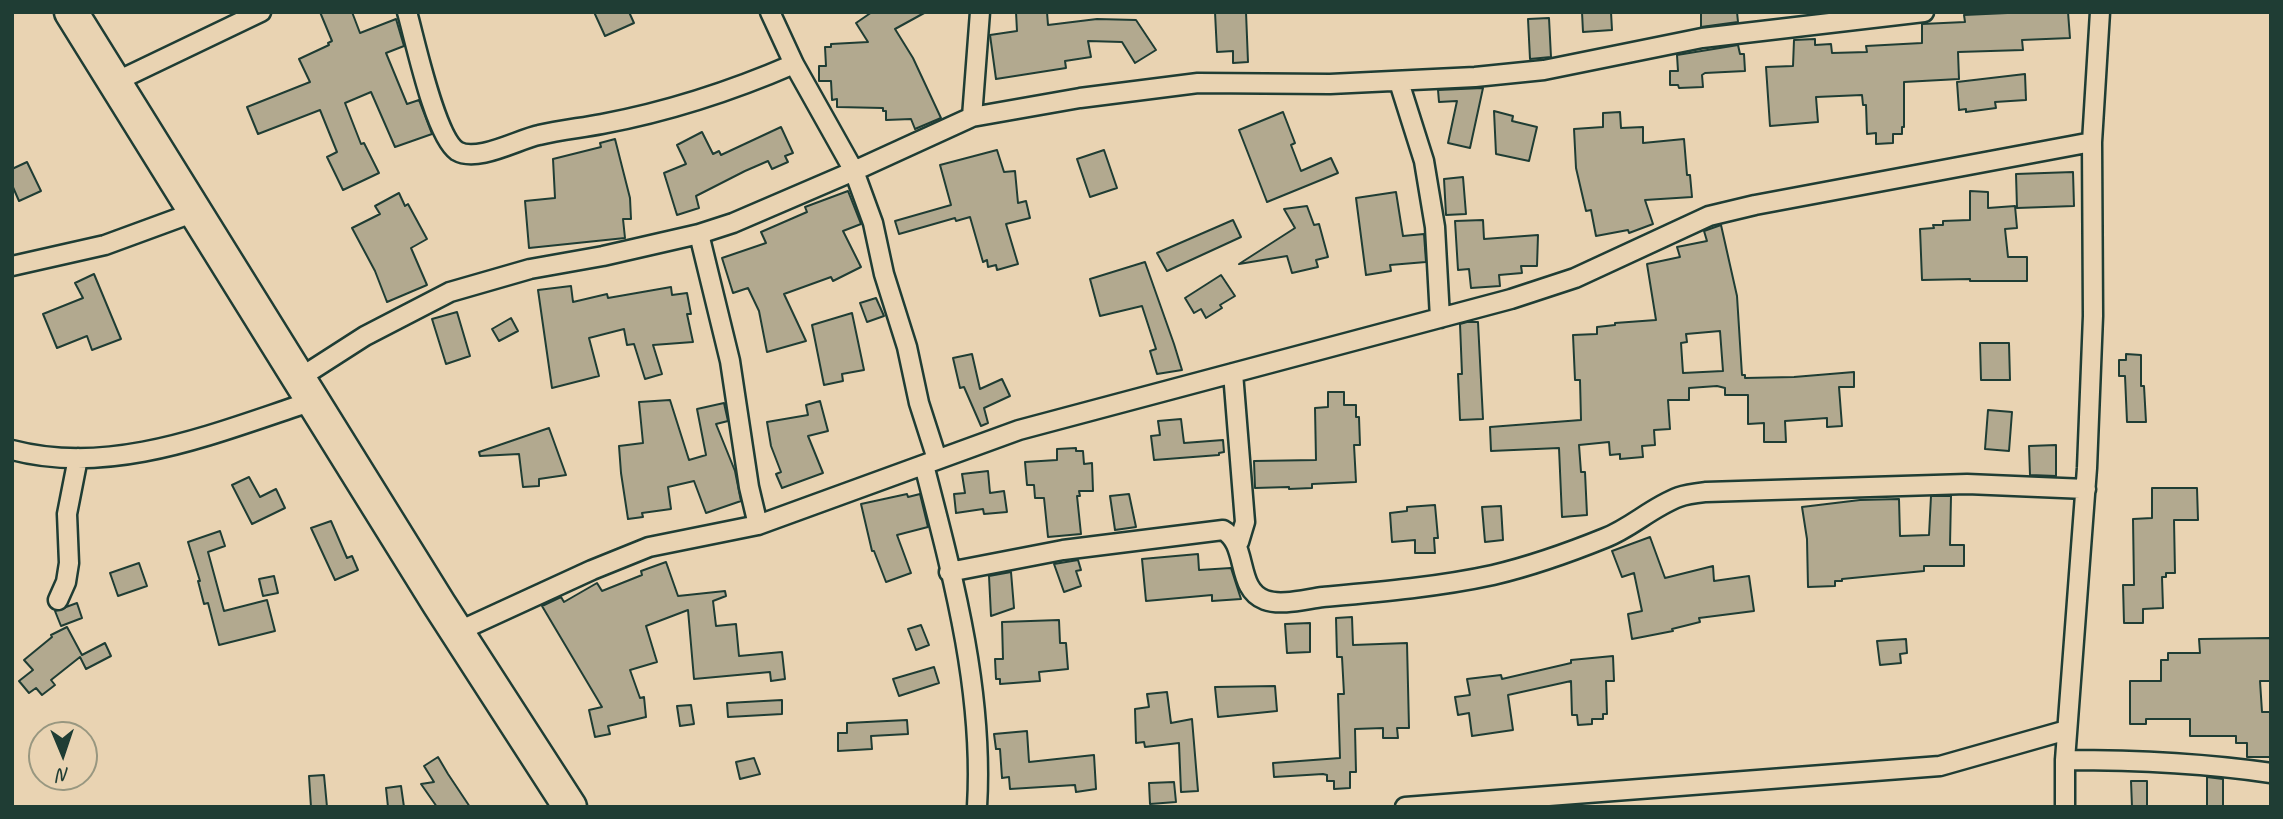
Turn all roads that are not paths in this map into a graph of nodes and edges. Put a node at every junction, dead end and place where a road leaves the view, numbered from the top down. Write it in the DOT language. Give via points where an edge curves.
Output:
graph roads {
  1 [pos="71,12"];
  2 [pos="261,12"];
  3 [pos="407,12"];
  4 [pos="770,12"];
  5 [pos="980,12"];
  6 [pos="1924,12"];
  7 [pos="2100,12"];
  8 [pos="794,64"];
  9 [pos="115,82"];
  10 [pos="1399,82"];
  11 [pos="972,117"];
  12 [pos="2092,142"];
  13 [pos="854,171"];
  14 [pos="195,212"];
  15 [pos="699,234"];
  16 [pos="12,267"];
  17 [pos="1440,318"];
  18 [pos="1233,373"];
  19 [pos="306,390"];
  20 [pos="12,450"];
  21 [pos="78,458"];
  22 [pos="931,462"];
  23 [pos="2085,489"];
  24 [pos="758,525"];
  25 [pos="1234,538"];
  26 [pos="949,572"];
  27 [pos="58,600"];
  28 [pos="457,632"];
  29 [pos="2067,730"];
  30 [pos="2065,760"];
  31 [pos="2271,773"];
  32 [pos="570,807"];
  33 [pos="977,807"];
  34 [pos="1405,807"];
  35 [pos="2066,807"];
  1 -- 9 [label="highway"];
  2 -- 9 [label="street"];
  3 -- 8 [label="street" via="445,133 456,150 466,153 687,102"];
  4 -- 8 [label="street"];
  5 -- 11 [label="street"];
  6 -- 10 [label="street" via="1702,38 1544,69"];
  7 -- 12 [label="street"];
  8 -- 13 [label="street"];
  9 -- 14 [label="highway"];
  10 -- 11 [label="street" via="1198,83"];
  10 -- 17 [label="street" via="1424,161 1435,227"];
  11 -- 13 [label="street"];
  12 -- 17 [label="street" via="1709,216 1575,278"];
  12 -- 23 [label="street" via="2093,316"];
  13 -- 15 [label="street"];
  13 -- 22 [label="street" via="907,347"];
  14 -- 16 [label="street" via="105,245"];
  14 -- 19 [label="highway"];
  15 -- 19 [label="street" via="530,269 450,292 365,336"];
  15 -- 24 [label="street" via="730,361"];
  17 -- 18 [label="street"];
  18 -- 22 [label="street" via="1019,430"];
  18 -- 25 [label="street" via="1245,522 1239,542"];
  19 -- 21 [label="street" via="169,446"];
  19 -- 28 [label="highway"];
  20 -- 21 [label="street"];
  21 -- 27 [label="street" via="67,514 69,563"];
  22 -- 24 [label="street"];
  22 -- 26 [label="street"];
  23 -- 25 [label="street" via="1966,484 1706,492 1681,496 1612,536 1505,571 1443,583 1283,601 1256,595"];
  23 -- 29 [label="street"];
  24 -- 28 [label="street" via="649,547"];
  25 -- 26 [label="street" via="1223,530 1210,530 1063,550"];
  26 -- 33 [label="street" via="975,700"];
  28 -- 32 [label="highway"];
  29 -- 30 [label="street"];
  29 -- 34 [label="street" via="1940,766"];
  30 -- 31 [label="street"];
  30 -- 35 [label="street"];
}
